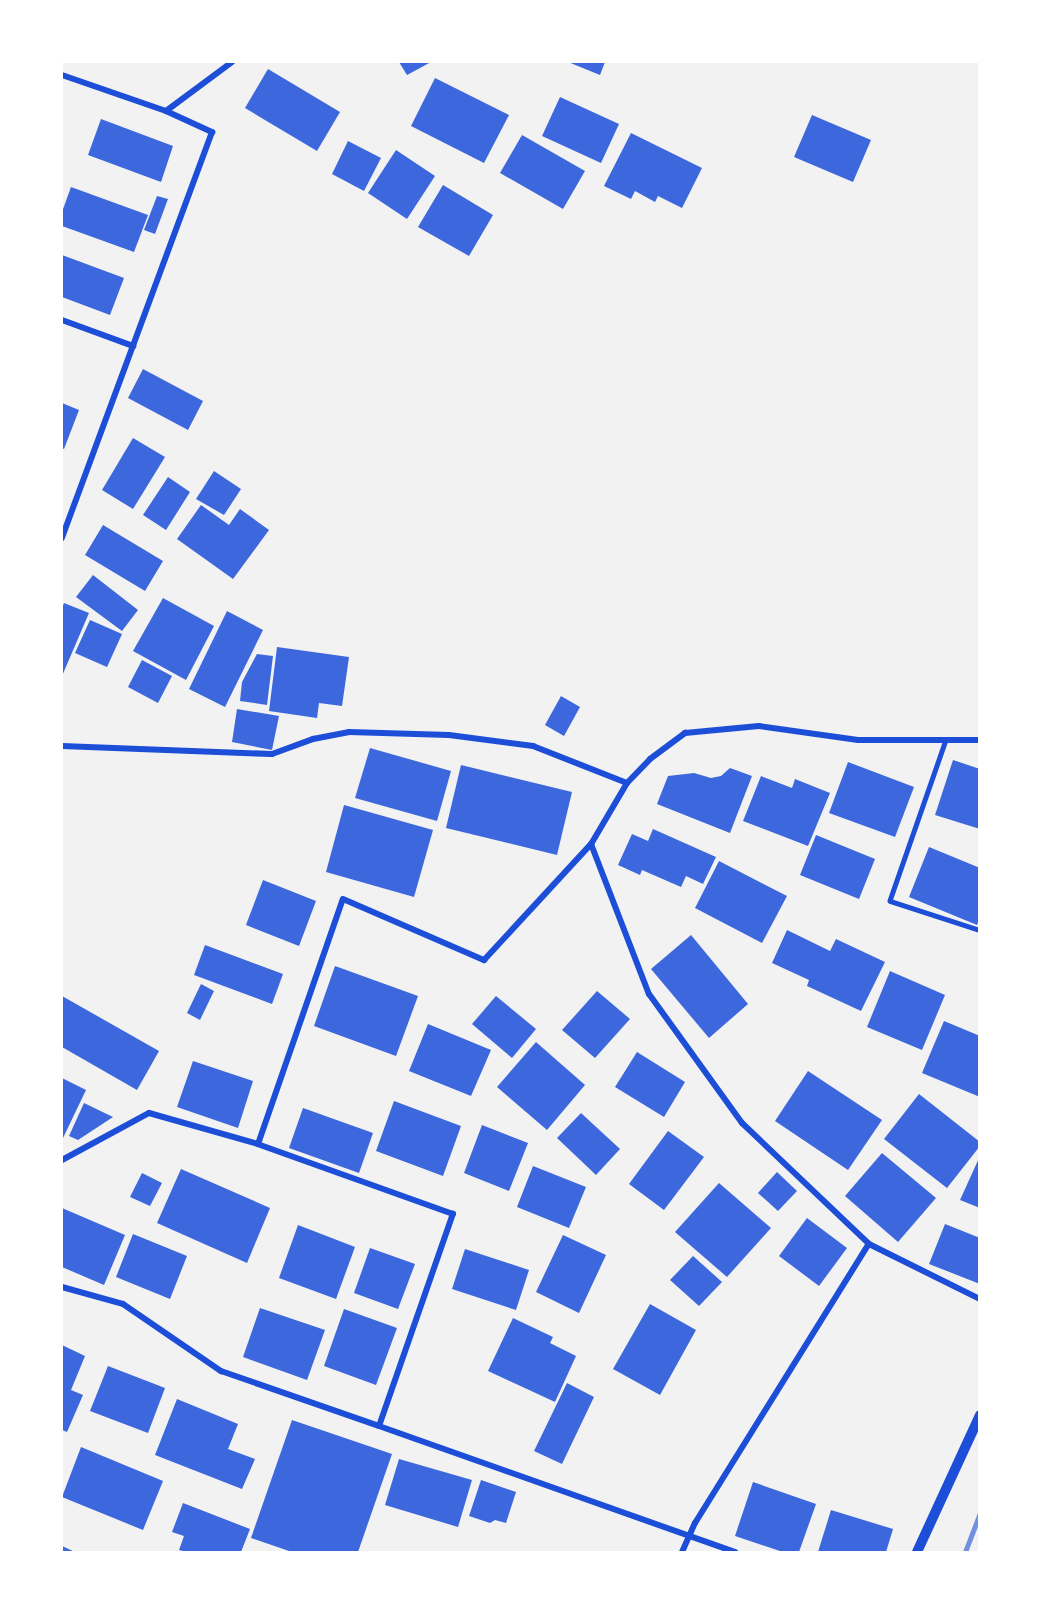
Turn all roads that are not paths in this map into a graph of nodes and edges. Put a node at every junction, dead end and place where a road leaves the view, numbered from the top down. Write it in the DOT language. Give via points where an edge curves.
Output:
graph roads {
  1 [pos="232,62"];
  2 [pos="62,75"];
  3 [pos="166,111"];
  4 [pos="62,320"];
  5 [pos="133,346"];
  6 [pos="62,537"];
  7 [pos="946,740"];
  8 [pos="980,740"];
  9 [pos="62,746"];
  10 [pos="627,783"];
  11 [pos="591,844"];
  12 [pos="980,930"];
  13 [pos="258,1144"];
  14 [pos="62,1160"];
  15 [pos="869,1244"];
  16 [pos="62,1287"];
  17 [pos="980,1299"];
  18 [pos="980,1415"];
  19 [pos="379,1426"];
  20 [pos="689,1537"];
  21 [pos="682,1552"];
  22 [pos="735,1552"];
  23 [pos="917,1552"];
  1 -- 3 [label="street"];
  2 -- 3 [label="street"];
  3 -- 5 [label="street" via="212,132"];
  4 -- 5 [label="street"];
  5 -- 6 [label="street"];
  7 -- 8 [label="street"];
  7 -- 10 [label="street" via="858,740 759,726 685,733 650,759"];
  7 -- 12 [label="lane" via="890,901"];
  9 -- 10 [label="street" via="272,754 349,732 449,735 533,746"];
  10 -- 11 [label="street"];
  11 -- 13 [label="street" via="484,960 343,899"];
  11 -- 15 [label="street" via="650,994 742,1123"];
  13 -- 14 [label="street" via="149,1113"];
  13 -- 19 [label="street" via="453,1214"];
  15 -- 17 [label="street"];
  15 -- 20 [label="street"];
  16 -- 19 [label="street" via="123,1304 221,1371"];
  18 -- 23 [label="street"];
  19 -- 20 [label="street"];
  20 -- 21 [label="street"];
  20 -- 22 [label="street"];
}
